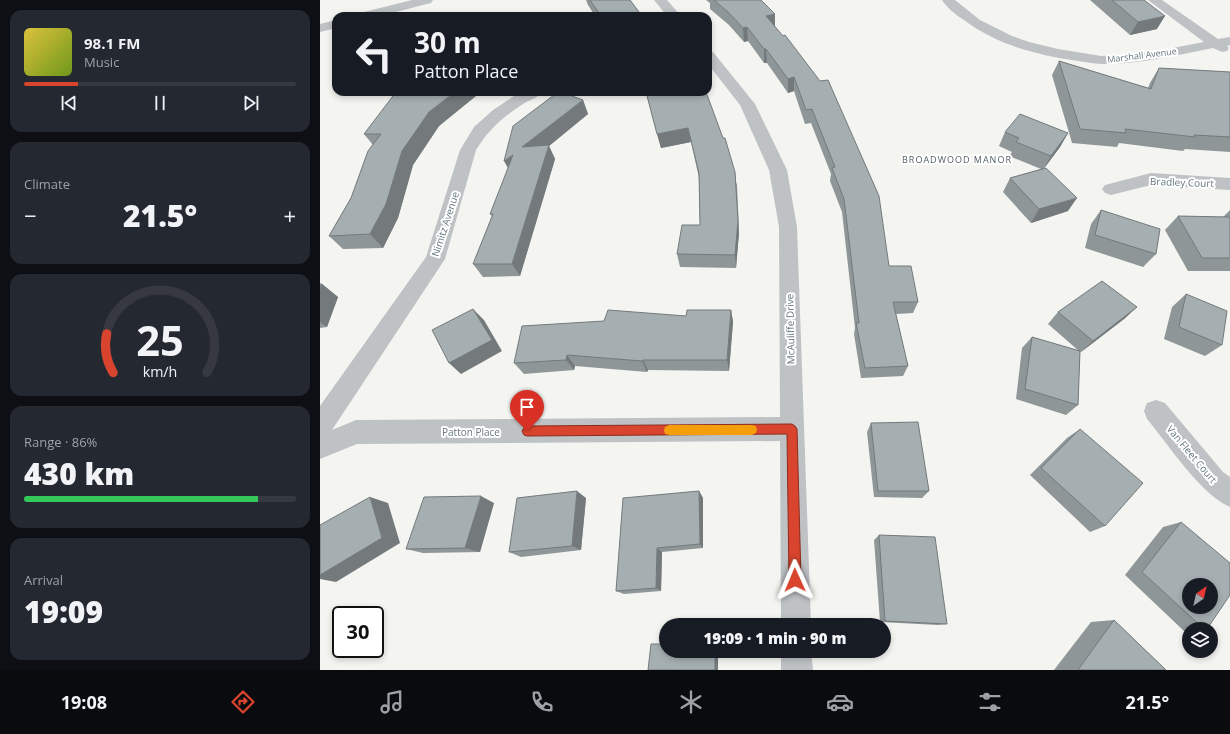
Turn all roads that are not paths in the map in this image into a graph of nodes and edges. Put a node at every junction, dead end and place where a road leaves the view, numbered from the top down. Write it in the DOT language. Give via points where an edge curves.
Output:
graph roads {
  1 [pos="427,0"];
  2 [pos="660,0"];
  3 [pos="948,0"];
  4 [pos="1154,0"];
  5 [pos="404,3"];
  6 [pos="378,12"];
  7 [pos="670,12"];
  8 [pos="332,25"];
  9 [pos="320,28"];
  10 [pos="1230,40"];
  11 [pos="1215,43"];
  12 [pos="1230,53"];
  13 [pos="712,60"];
  14 [pos="524,96"];
  15 [pos="1230,184"];
  16 [pos="1112,189"];
  17 [pos="1156,411"];
  18 [pos="320,426"];
  19 [pos="792,429"];
  20 [pos="320,447"];
  21 [pos="1230,494"];
  22 [pos="796,618"];
  23 [pos="796,658"];
  24 [pos="797,670"];
  1 -- 5 [label="street"];
  2 -- 7 [label="street"];
  3 -- 11 [label="street, Marshall Avenue" via="960,12 988,31 1027,47 1060,54 1103,60 1151,55"];
  4 -- 11 [label="street"];
  5 -- 6 [label="street"];
  8 -- 9 [label="street"];
  10 -- 11 [label="street, Marshall Avenue"];
  11 -- 12 [label="street"];
  13 -- 19 [label="street, McAuliffe Drive" via="747,104 778,170 788,228"];
  14 -- 18 [label="street, Nimitz Avenue" via="499,113 480,131 468,150 434,259"];
  15 -- 16 [label="street, Bradley Court" via="1151,179"];
  17 -- 21 [label="street, Van Fleet Court" via="1214,481"];
  19 -- 20 [label="street, Patton Place" via="356,432"];
  19 -- 22 [label="street, McAuliffe Drive"];
  23 -- 24 [label="street"];
}
